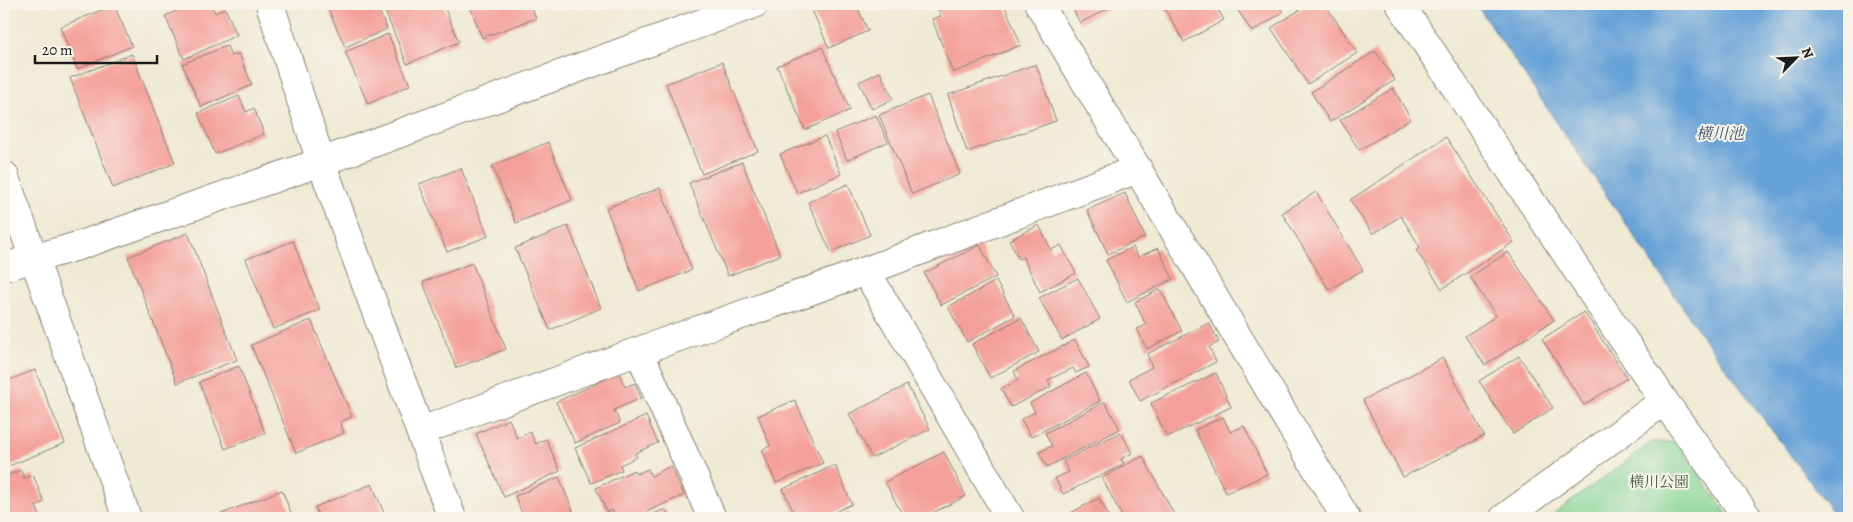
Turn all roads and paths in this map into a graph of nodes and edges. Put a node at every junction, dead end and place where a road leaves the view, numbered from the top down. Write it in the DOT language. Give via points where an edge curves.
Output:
graph roads {
  1 [pos="270,4"];
  2 [pos="754,4"];
  3 [pos="1039,4"];
  4 [pos="1400,4"];
  5 [pos="321,162"];
  6 [pos="1138,169"];
  7 [pos="4,175"];
  8 [pos="34,258"];
  9 [pos="4,267"];
  10 [pos="866,271"];
  11 [pos="639,351"];
  12 [pos="1664,401"];
  13 [pos="421,431"];
  14 [pos="127,518"];
  15 [pos="452,518"];
  16 [pos="712,518"];
  17 [pos="1010,518"];
  18 [pos="1346,518"];
  19 [pos="1504,518"];
  20 [pos="1748,518"];
  1 -- 5 [label="street"];
  2 -- 5 [label="street"];
  3 -- 6 [label="street"];
  4 -- 12 [label="street"];
  5 -- 8 [label="street" via="78,246"];
  5 -- 13 [label="street"];
  6 -- 10 [label="street"];
  6 -- 18 [label="street"];
  7 -- 8 [label="street"];
  8 -- 9 [label="street"];
  8 -- 14 [label="street"];
  10 -- 11 [label="street"];
  10 -- 17 [label="street"];
  11 -- 13 [label="street"];
  11 -- 16 [label="street"];
  12 -- 19 [label="street"];
  12 -- 20 [label="street"];
  13 -- 15 [label="street"];
}
